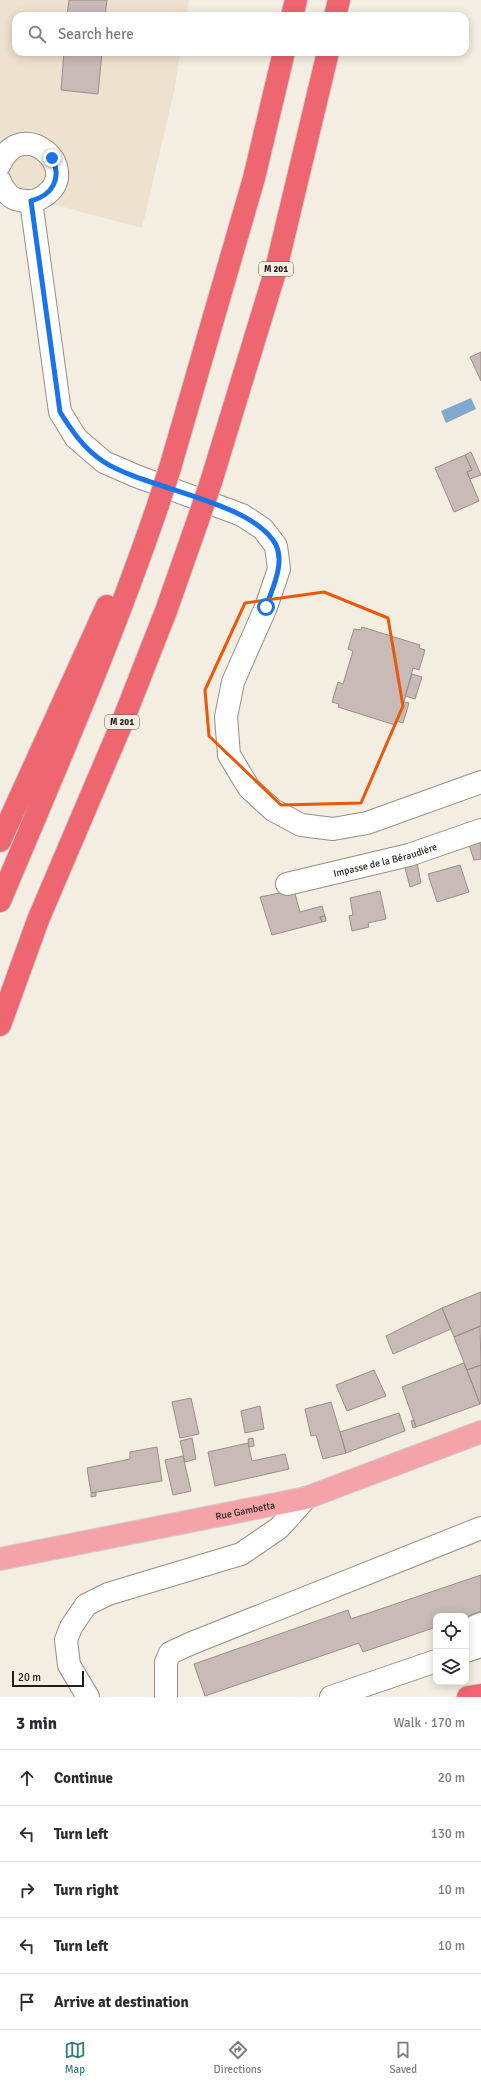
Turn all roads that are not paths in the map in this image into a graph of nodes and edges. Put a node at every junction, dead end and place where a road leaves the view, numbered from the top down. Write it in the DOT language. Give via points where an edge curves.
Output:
graph roads {
  1 [pos="296,0"];
  2 [pos="339,0"];
  3 [pos="293,12"];
  4 [pos="336,12"];
  5 [pos="283,56"];
  6 [pos="327,56"];
  7 [pos="3,150"];
  8 [pos="0,181"];
  9 [pos="31,201"];
  10 [pos="139,559"];
  11 [pos="481,782"];
  12 [pos="481,830"];
  13 [pos="0,841"];
  14 [pos="287,884"];
  15 [pos="0,901"];
  16 [pos="38,920"];
  17 [pos="0,990"];
  18 [pos="0,1025"];
  19 [pos="481,1432"];
  20 [pos="306,1498"];
  21 [pos="481,1528"];
  22 [pos="0,1559"];
  23 [pos="481,1624"];
  24 [pos="469,1633"];
  25 [pos="481,1646"];
  26 [pos="469,1650"];
  27 [pos="433,1662"];
  28 [pos="481,1695"];
  29 [pos="88,1697"];
  30 [pos="166,1697"];
  31 [pos="331,1697"];
  32 [pos="468,1697"];
  1 -- 3 [label="highway"];
  2 -- 4 [label="highway"];
  5 -- 10 [label="highway, bridge" via="254,178 170,468"];
  6 -- 16 [label="highway, M 201, bridge" via="276,269 211,482 166,611 122,723"];
  7 -- 9 [label="street" via="24,144 38,145 46,150 56,166 54,185 40,199"];
  8 -- 9 [label="street" via="5,191 13,198"];
  9 -- 11 [label="street" via="60,412 76,438 104,462 242,515 264,529 276,546 279,569 234,682 226,717 229,755 249,788 273,810 301,825 333,829 367,823"];
  10 -- 13 [label="highway" via="108,604"];
  10 -- 15 [label="highway" via="92,682"];
  12 -- 14 [label="street, Impasse de la Béraudière" via="409,855"];
  16 -- 17 [label="highway, M 201"];
  16 -- 18 [label="highway"];
  19 -- 20 [label="main road, Rue Gambetta"];
  20 -- 22 [label="main road, Rue Gambetta"];
  20 -- 29 [label="street" via="279,1528 241,1554 108,1594 86,1605 71,1627 66,1640 69,1665"];
  21 -- 30 [label="street" via="170,1653 166,1662"];
  23 -- 24 [label="street"];
  25 -- 26 [label="street"];
  27 -- 31 [label="street"];
  28 -- 32 [label="highway"];
}
